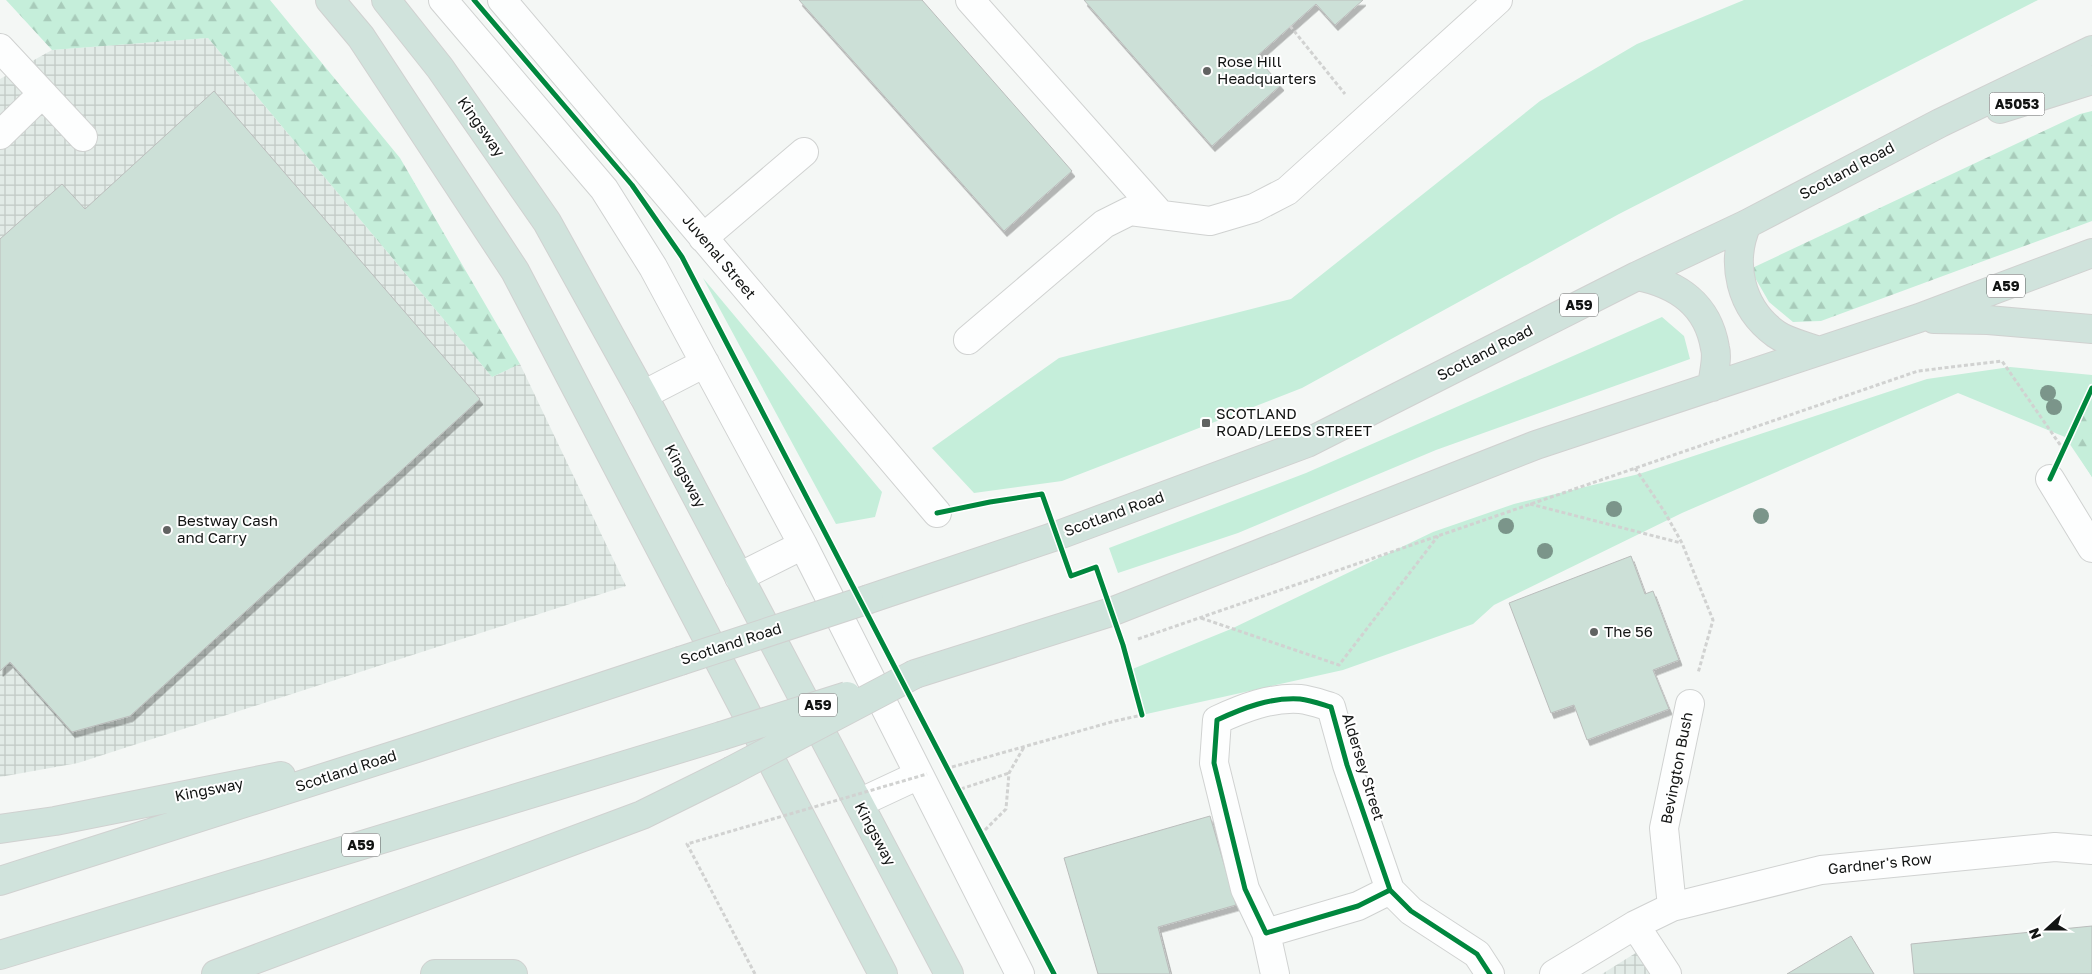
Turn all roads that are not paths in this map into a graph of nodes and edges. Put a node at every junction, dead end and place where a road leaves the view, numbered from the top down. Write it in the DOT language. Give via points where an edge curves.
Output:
graph roads {
  1 [pos="330,0"];
  2 [pos="386,0"];
  3 [pos="443,0"];
  4 [pos="502,0"];
  5 [pos="970,0"];
  6 [pos="1498,0"];
  7 [pos="0,48"];
  8 [pos="2092,50"];
  9 [pos="2092,80"];
  10 [pos="33,85"];
  11 [pos="1940,123"];
  12 [pos="0,135"];
  13 [pos="83,137"];
  14 [pos="804,152"];
  15 [pos="1161,215"];
  16 [pos="1747,224"];
  17 [pos="703,238"];
  18 [pos="2092,253"];
  19 [pos="1638,276"];
  20 [pos="1919,318"];
  21 [pos="2092,329"];
  22 [pos="968,340"];
  23 [pos="1819,351"];
  24 [pos="705,363"];
  25 [pos="1712,387"];
  26 [pos="643,395"];
  27 [pos="2050,479"];
  28 [pos="937,513"];
  29 [pos="803,545"];
  30 [pos="2092,548"];
  31 [pos="739,577"];
  32 [pos="915,674"];
  33 [pos="1690,704"];
  34 [pos="417,748"];
  35 [pos="935,771"];
  36 [pos="859,803"];
  37 [pos="0,829"];
  38 [pos="2092,850"];
  39 [pos="0,881"];
  40 [pos="1390,890"];
  41 [pos="1672,907"];
  42 [pos="1635,925"];
  43 [pos="1266,933"];
  44 [pos="0,955"];
  45 [pos="216,974"];
  46 [pos="435,974"];
  47 [pos="513,974"];
  48 [pos="883,974"];
  49 [pos="949,974"];
  50 [pos="1020,974"];
  51 [pos="1275,974"];
  52 [pos="1490,974"];
  53 [pos="1554,974"];
  54 [pos="1667,974"];
  1 -- 48 [label="highway" via="361,37 515,272"];
  2 -- 26 [label="highway, Kingsway" via="440,68 547,222"];
  3 -- 24 [label="street" via="604,189 653,267"];
  4 -- 17 [label="street, Juvenal Street"];
  5 -- 15 [label="street"];
  6 -- 15 [label="street" via="1287,191 1254,208 1210,221"];
  7 -- 10 [label="street"];
  8 -- 11 [label="highway, Scotland Road / A59"];
  9 -- 11 [label="highway, A5053" via="2012,106"];
  10 -- 12 [label="street"];
  10 -- 13 [label="street"];
  11 -- 16 [label="highway, Scotland Road / A59"];
  14 -- 17 [label="street"];
  15 -- 22 [label="street" via="1130,211 1104,224"];
  16 -- 19 [label="highway, Scotland Road / A59"];
  16 -- 23 [label="highway" via="1740,240 1738,262 1747,300 1758,317 1777,335"];
  17 -- 28 [label="street, Juvenal Street"];
  18 -- 20 [label="highway, A59"];
  19 -- 25 [label="highway" via="1676,288 1702,312 1716,349"];
  19 -- 34 [label="highway, Scotland Road / A59, bridge" via="1307,443 1049,539"];
  20 -- 21 [label="highway"];
  20 -- 23 [label="highway, A59"];
  23 -- 25 [label="highway, A59"];
  24 -- 26 [label="street"];
  24 -- 29 [label="street"];
  25 -- 32 [label="highway, A59" via="1536,445 1111,612"];
  26 -- 31 [label="highway, Kingsway"];
  27 -- 30 [label="street"];
  29 -- 31 [label="street"];
  29 -- 35 [label="street"];
  31 -- 36 [label="highway, Kingsway"];
  32 -- 44 [label="highway, A59, bridge"];
  32 -- 45 [label="highway, bridge" via="642,815"];
  33 -- 41 [label="street, Bevington Bush" via="1664,828"];
  34 -- 37 [label="highway, Kingsway" via="55,821"];
  34 -- 39 [label="highway, Scotland Road / A59"];
  35 -- 36 [label="street"];
  35 -- 50 [label="street"];
  36 -- 49 [label="highway, Kingsway"];
  38 -- 41 [label="street, Gardner's Row" via="2055,847 1821,870"];
  40 -- 43 [label="street" via="1358,906"];
  40 -- 43 [label="street, Aldersey Street" via="1347,765 1331,707 1301,699 1244,707 1217,720 1214,763 1245,889"];
  40 -- 52 [label="street" via="1411,911 1477,954"];
  41 -- 42 [label="street"];
  42 -- 53 [label="street"];
  42 -- 54 [label="street"];
  43 -- 51 [label="street"];
  46 -- 47 [label="highway"];
}
